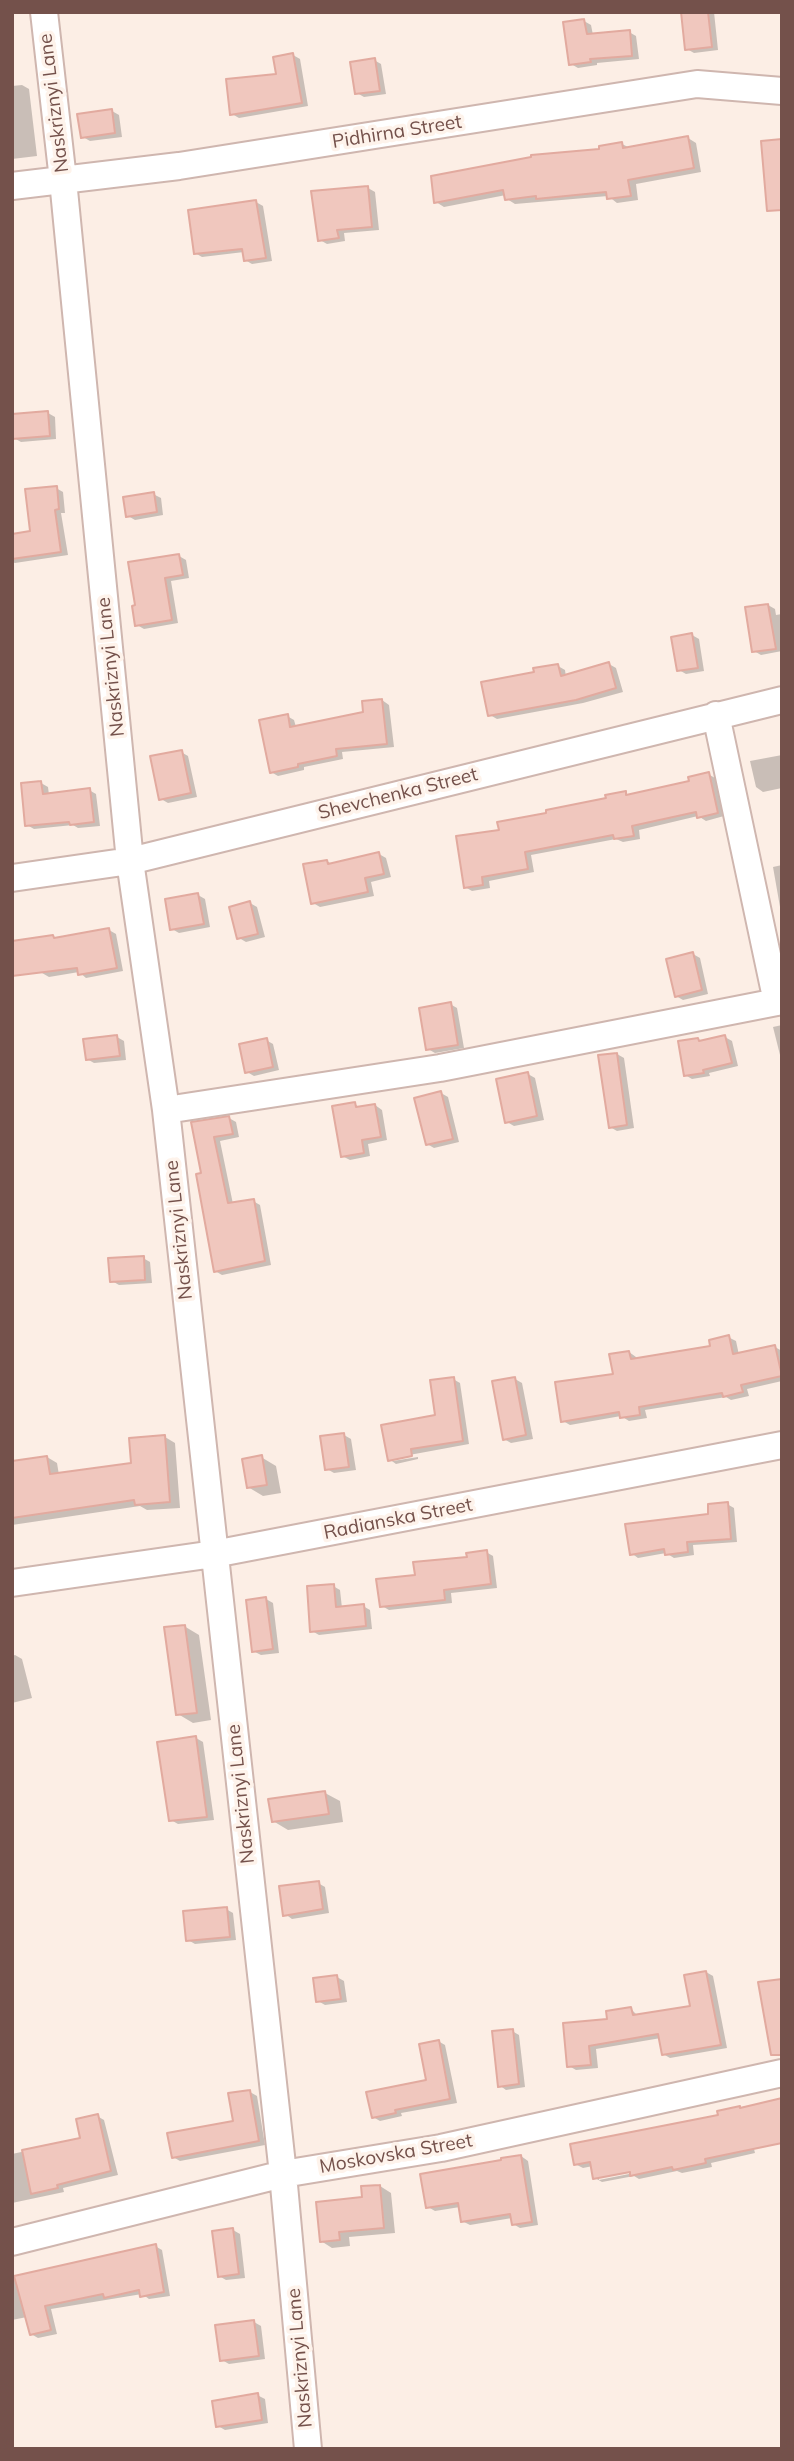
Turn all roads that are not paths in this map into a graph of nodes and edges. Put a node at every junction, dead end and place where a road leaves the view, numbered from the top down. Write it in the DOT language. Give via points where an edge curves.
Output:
graph roads {
  1 [pos="44,12"];
  2 [pos="782,91"];
  3 [pos="63,180"];
  4 [pos="12,186"];
  5 [pos="782,700"];
  6 [pos="716,715"];
  7 [pos="130,861"];
  8 [pos="12,878"];
  9 [pos="779,1002"];
  10 [pos="166,1110"];
  11 [pos="782,1446"];
  12 [pos="214,1554"];
  13 [pos="12,1583"];
  14 [pos="782,2073"];
  15 [pos="283,2174"];
  16 [pos="12,2242"];
  17 [pos="308,2449"];
  1 -- 3 [label="street, Naskriznyi Lane"];
  2 -- 3 [label="street, Pidhirna Street" via="697,84 233,158"];
  3 -- 4 [label="street, Pidhirna Street"];
  3 -- 7 [label="street, Naskriznyi Lane"];
  5 -- 6 [label="street, Shevchenka Street"];
  6 -- 7 [label="street, Shevchenka Street"];
  6 -- 9 [label="street"];
  7 -- 8 [label="street, Shevchenka Street"];
  7 -- 10 [label="street, Naskriznyi Lane"];
  9 -- 10 [label="street" via="440,1068"];
  10 -- 12 [label="street, Naskriznyi Lane"];
  11 -- 12 [label="street, Radianska Street"];
  12 -- 13 [label="street, Radianska Street"];
  12 -- 15 [label="street, Naskriznyi Lane"];
  14 -- 15 [label="street, Moskovska Street" via="442,2148"];
  15 -- 16 [label="street, Moskovska Street"];
  15 -- 17 [label="street, Naskriznyi Lane"];
}
